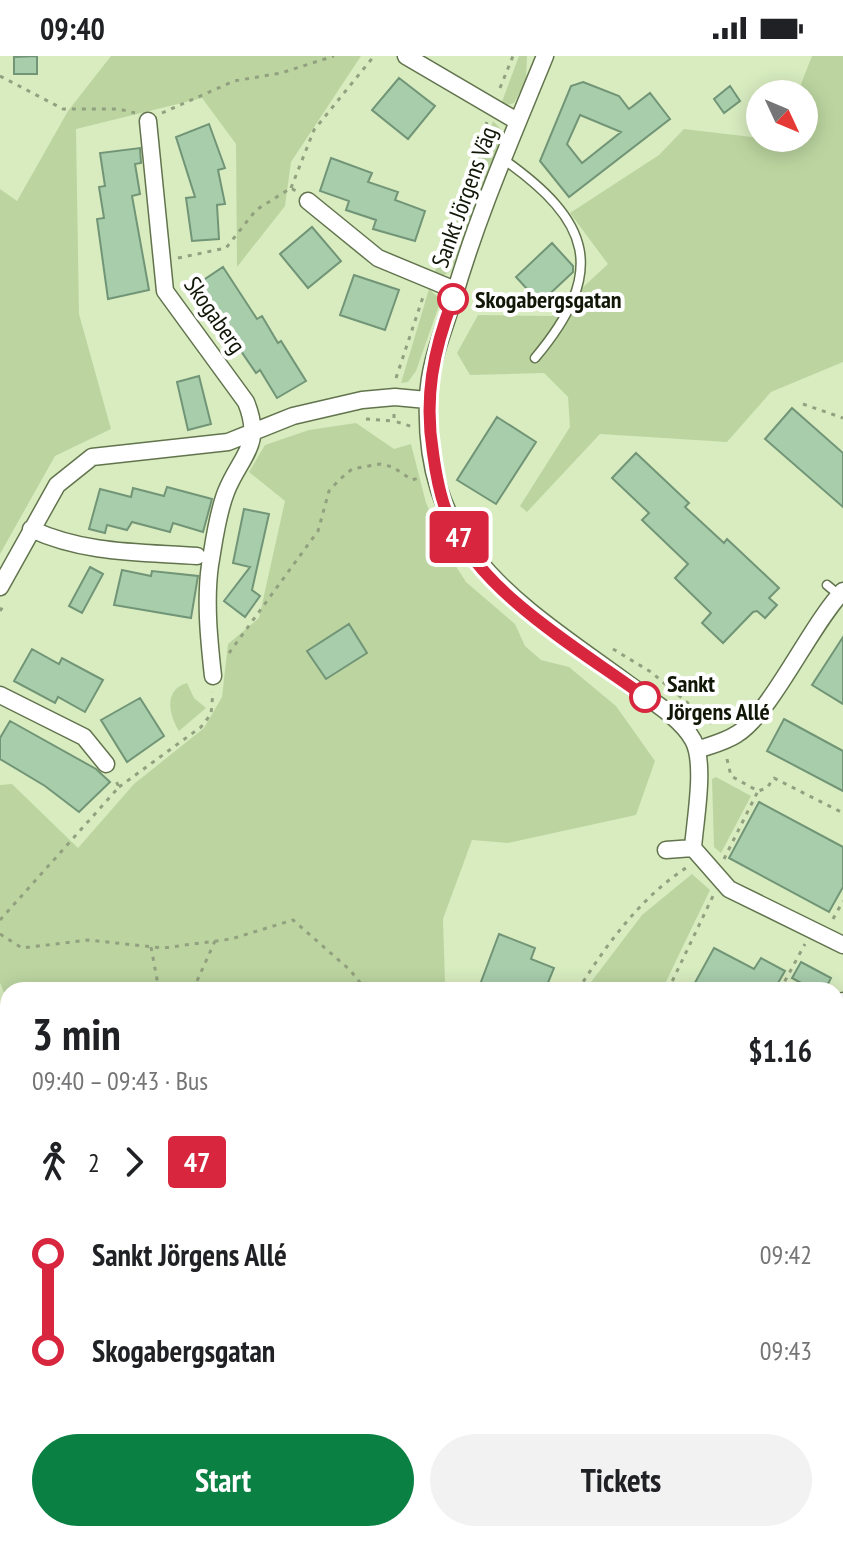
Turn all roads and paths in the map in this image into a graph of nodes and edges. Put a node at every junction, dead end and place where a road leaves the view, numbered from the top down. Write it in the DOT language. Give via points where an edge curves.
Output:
graph roads {
  1 [pos="334,56"];
  2 [pos="374,56"];
  3 [pos="406,56"];
  4 [pos="513,56"];
  5 [pos="545,56"];
  6 [pos="0,76"];
  7 [pos="492,108"];
  8 [pos="148,121"];
  9 [pos="517,121"];
  10 [pos="503,159"];
  11 [pos="291,188"];
  12 [pos="308,201"];
  13 [pos="159,262"];
  14 [pos="428,281"];
  15 [pos="455,290"];
  16 [pos="535,358"];
  17 [pos="395,397"];
  18 [pos="427,400"];
  19 [pos="803,404"];
  20 [pos="358,417"];
  21 [pos="843,418"];
  22 [pos="394,421"];
  23 [pos="418,430"];
  24 [pos="253,434"];
  25 [pos="421,478"];
  26 [pos="31,529"];
  27 [pos="197,556"];
  28 [pos="836,590"];
  29 [pos="4,592"];
  30 [pos="0,611"];
  31 [pos="602,646"];
  32 [pos="213,676"];
  33 [pos="0,695"];
  34 [pos="722,742"];
  35 [pos="697,750"];
  36 [pos="106,764"];
  37 [pos="119,787"];
  38 [pos="758,791"];
  39 [pos="843,813"];
  40 [pos="693,848"];
  41 [pos="666,850"];
  42 [pos="712,852"];
  43 [pos="690,866"];
  44 [pos="715,891"];
  45 [pos="0,920"];
  46 [pos="0,934"];
  47 [pos="215,941"];
  48 [pos="807,941"];
  49 [pos="843,945"];
  50 [pos="151,947"];
  51 [pos="158,982"];
  52 [pos="197,982"];
  53 [pos="360,982"];
  54 [pos="583,982"];
  55 [pos="672,982"];
  56 [pos="784,982"];
  1 -- 8 [label="path" via="234,81"];
  2 -- 11 [label="path" via="314,130"];
  3 -- 7 [label="street, Sankt Jörgens Väg"];
  4 -- 7 [label="path"];
  5 -- 9 [label="street, Sankt Jörgens Väg"];
  6 -- 8 [label="path" via="63,109 119,109"];
  7 -- 9 [label="street, Sankt Jörgens Väg"];
  7 -- 14 [label="path"];
  8 -- 13 [label="street, Skogaberg"];
  9 -- 10 [label="street, Sankt Jörgens Väg"];
  10 -- 15 [label="street, Sankt Jörgens Väg"];
  10 -- 16 [label="lane" via="563,212 582,248 568,309"];
  11 -- 12 [label="path"];
  11 -- 13 [label="path" via="256,210 226,248"];
  12 -- 14 [label="street, Sankt Jörgens Väg" via="378,258"];
  13 -- 24 [label="street, Skogaberg" via="171,303 246,402"];
  14 -- 15 [label="street, Sankt Jörgens Väg"];
  14 -- 17 [label="path" via="396,374"];
  15 -- 18 [label="street, Sankt Jörgens Väg" via="438,340"];
  17 -- 18 [label="street"];
  17 -- 22 [label="path"];
  17 -- 24 [label="street" via="293,416"];
  18 -- 23 [label="street, Sankt Jörgens Väg"];
  19 -- 21 [label="path"];
  20 -- 22 [label="path"];
  22 -- 23 [label="path"];
  23 -- 35 [label="street, Sankt Jörgens Väg" via="450,520 480,566 531,613 680,726"];
  24 -- 26 [label="street" via="192,447 92,457 57,485"];
  24 -- 32 [label="street" via="247,459 226,492 210,570"];
  25 -- 32 [label="path" via="412,480 393,467 368,464 339,480 329,491 318,531"];
  26 -- 27 [label="street" via="94,550"];
  26 -- 29 [label="street"];
  28 -- 34 [label="street" via="748,724"];
  29 -- 30 [label="path"];
  31 -- 34 [label="path" via="623,653 698,709 717,728"];
  32 -- 37 [label="path" via="208,719"];
  33 -- 36 [label="street" via="84,737"];
  34 -- 35 [label="street"];
  34 -- 38 [label="path" via="731,776"];
  35 -- 40 [label="street"];
  36 -- 37 [label="path"];
  37 -- 45 [label="path"];
  38 -- 39 [label="path" via="774,778"];
  38 -- 42 [label="path" via="723,862"];
  40 -- 41 [label="street"];
  40 -- 49 [label="street" via="729,889"];
  43 -- 54 [label="path" via="635,913"];
  44 -- 55 [label="path"];
  46 -- 50 [label="path" via="22,948 88,940"];
  47 -- 50 [label="path"];
  47 -- 52 [label="path"];
  47 -- 53 [label="path" via="293,920"];
  48 -- 56 [label="path"];
  50 -- 51 [label="path"];
}
